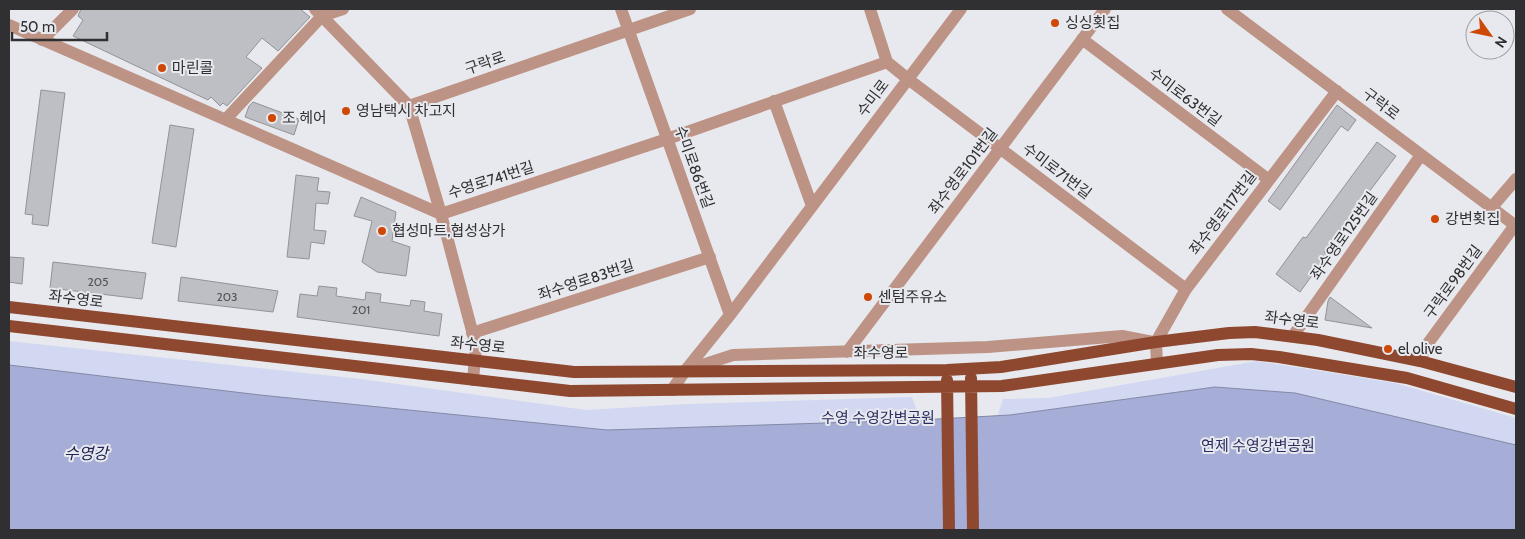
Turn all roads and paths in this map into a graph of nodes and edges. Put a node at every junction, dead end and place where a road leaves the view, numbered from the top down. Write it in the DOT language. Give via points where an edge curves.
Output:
graph roads {
  1 [pos="73,9"];
  2 [pos="343,9"];
  3 [pos="621,9"];
  4 [pos="690,9"];
  5 [pos="870,9"];
  6 [pos="961,9"];
  7 [pos="1105,9"];
  8 [pos="1227,9"];
  9 [pos="319,12"];
  10 [pos="9,25"];
  11 [pos="628,30"];
  12 [pos="1082,39"];
  13 [pos="42,40"];
  14 [pos="887,62"];
  15 [pos="908,79"];
  16 [pos="1336,91"];
  17 [pos="774,101"];
  18 [pos="410,106"];
  19 [pos="226,120"];
  20 [pos="667,139"];
  21 [pos="1000,148"];
  22 [pos="1422,155"];
  23 [pos="1516,179"];
  24 [pos="1269,180"];
  25 [pos="812,206"];
  26 [pos="1492,207"];
  27 [pos="441,214"];
  28 [pos="1516,225"];
  29 [pos="710,257"];
  30 [pos="1186,289"];
  31 [pos="9,307"];
  32 [pos="730,315"];
  33 [pos="9,326"];
  34 [pos="472,333"];
  35 [pos="1293,336"];
  36 [pos="1156,342"];
  37 [pos="847,352"];
  38 [pos="476,361"];
  39 [pos="1420,361"];
  40 [pos="1157,364"];
  41 [pos="971,368"];
  42 [pos="947,370"];
  43 [pos="685,371"];
  44 [pos="474,380"];
  45 [pos="971,387"];
  46 [pos="1516,387"];
  47 [pos="947,388"];
  48 [pos="672,390"];
  49 [pos="1515,407"];
  50 [pos="949,530"];
  51 [pos="974,530"];
  1 -- 13 [label="street"];
  2 -- 9 [label="street"];
  3 -- 11 [label="street, 수미로86번길"];
  4 -- 11 [label="street, 구락로"];
  5 -- 14 [label="street"];
  6 -- 15 [label="street, 수미로"];
  7 -- 12 [label="street, 좌수영로101번길"];
  8 -- 16 [label="street, 구락로"];
  9 -- 18 [label="street"];
  9 -- 19 [label="street"];
  10 -- 13 [label="street, 수영로741번길"];
  11 -- 18 [label="street, 구락로"];
  11 -- 20 [label="street, 수미로86번길"];
  12 -- 21 [label="street, 좌수영로101번길"];
  12 -- 24 [label="street, 수미로63번길"];
  13 -- 19 [label="street, 수영로741번길"];
  14 -- 15 [label="street"];
  14 -- 17 [label="street, 수영로741번길"];
  15 -- 21 [label="street, 수미로71번길"];
  15 -- 25 [label="street, 수미로"];
  16 -- 22 [label="street, 구락로"];
  16 -- 24 [label="street, 좌수영로117번길"];
  17 -- 20 [label="street, 수영로741번길"];
  17 -- 25 [label="street"];
  18 -- 27 [label="street"];
  19 -- 27 [label="street, 수영로741번길"];
  20 -- 27 [label="street, 수영로741번길"];
  20 -- 29 [label="street, 수미로86번길"];
  21 -- 30 [label="street, 수미로71번길"];
  21 -- 37 [label="street, 좌수영로101번길"];
  22 -- 26 [label="street, 구락로"];
  22 -- 35 [label="street, 좌수영로125번길"];
  23 -- 26 [label="street"];
  24 -- 30 [label="street, 좌수영로117번길"];
  25 -- 32 [label="street, 수미로"];
  26 -- 28 [label="street, 구락로"];
  27 -- 34 [label="street"];
  28 -- 39 [label="street, 구락로98번길" via="1426,346"];
  29 -- 32 [label="street, 수미로86번길"];
  29 -- 34 [label="street, 좌수영로83번길"];
  30 -- 36 [label="street, 좌수영로117번길"];
  31 -- 38 [label="main road, 좌수영로"];
  32 -- 43 [label="street, 수미로"];
  33 -- 44 [label="main road"];
  34 -- 38 [label="street"];
  35 -- 36 [label="main road, 좌수영로" via="1229,333"];
  35 -- 39 [label="main road, 좌수영로"];
  36 -- 37 [label="street" via="1122,336 988,347"];
  36 -- 40 [label="street"];
  36 -- 41 [label="main road, 좌수영로" via="1001,367"];
  37 -- 43 [label="street" via="733,355"];
  38 -- 43 [label="main road, 좌수영로" via="574,372"];
  38 -- 44 [label="street"];
  39 -- 46 [label="main road, 좌수영로"];
  40 -- 45 [label="main road" via="1002,386"];
  40 -- 49 [label="main road" via="1218,355 1279,356 1407,378"];
  41 -- 42 [label="main road, 좌수영로"];
  41 -- 45 [label="main road"];
  42 -- 43 [label="main road, 좌수영로"];
  42 -- 47 [label="main road"];
  43 -- 48 [label="street, 수미로"];
  44 -- 48 [label="main road" via="570,391"];
  45 -- 47 [label="main road"];
  45 -- 51 [label="main road"];
  47 -- 48 [label="main road"];
  47 -- 50 [label="main road"];
}
